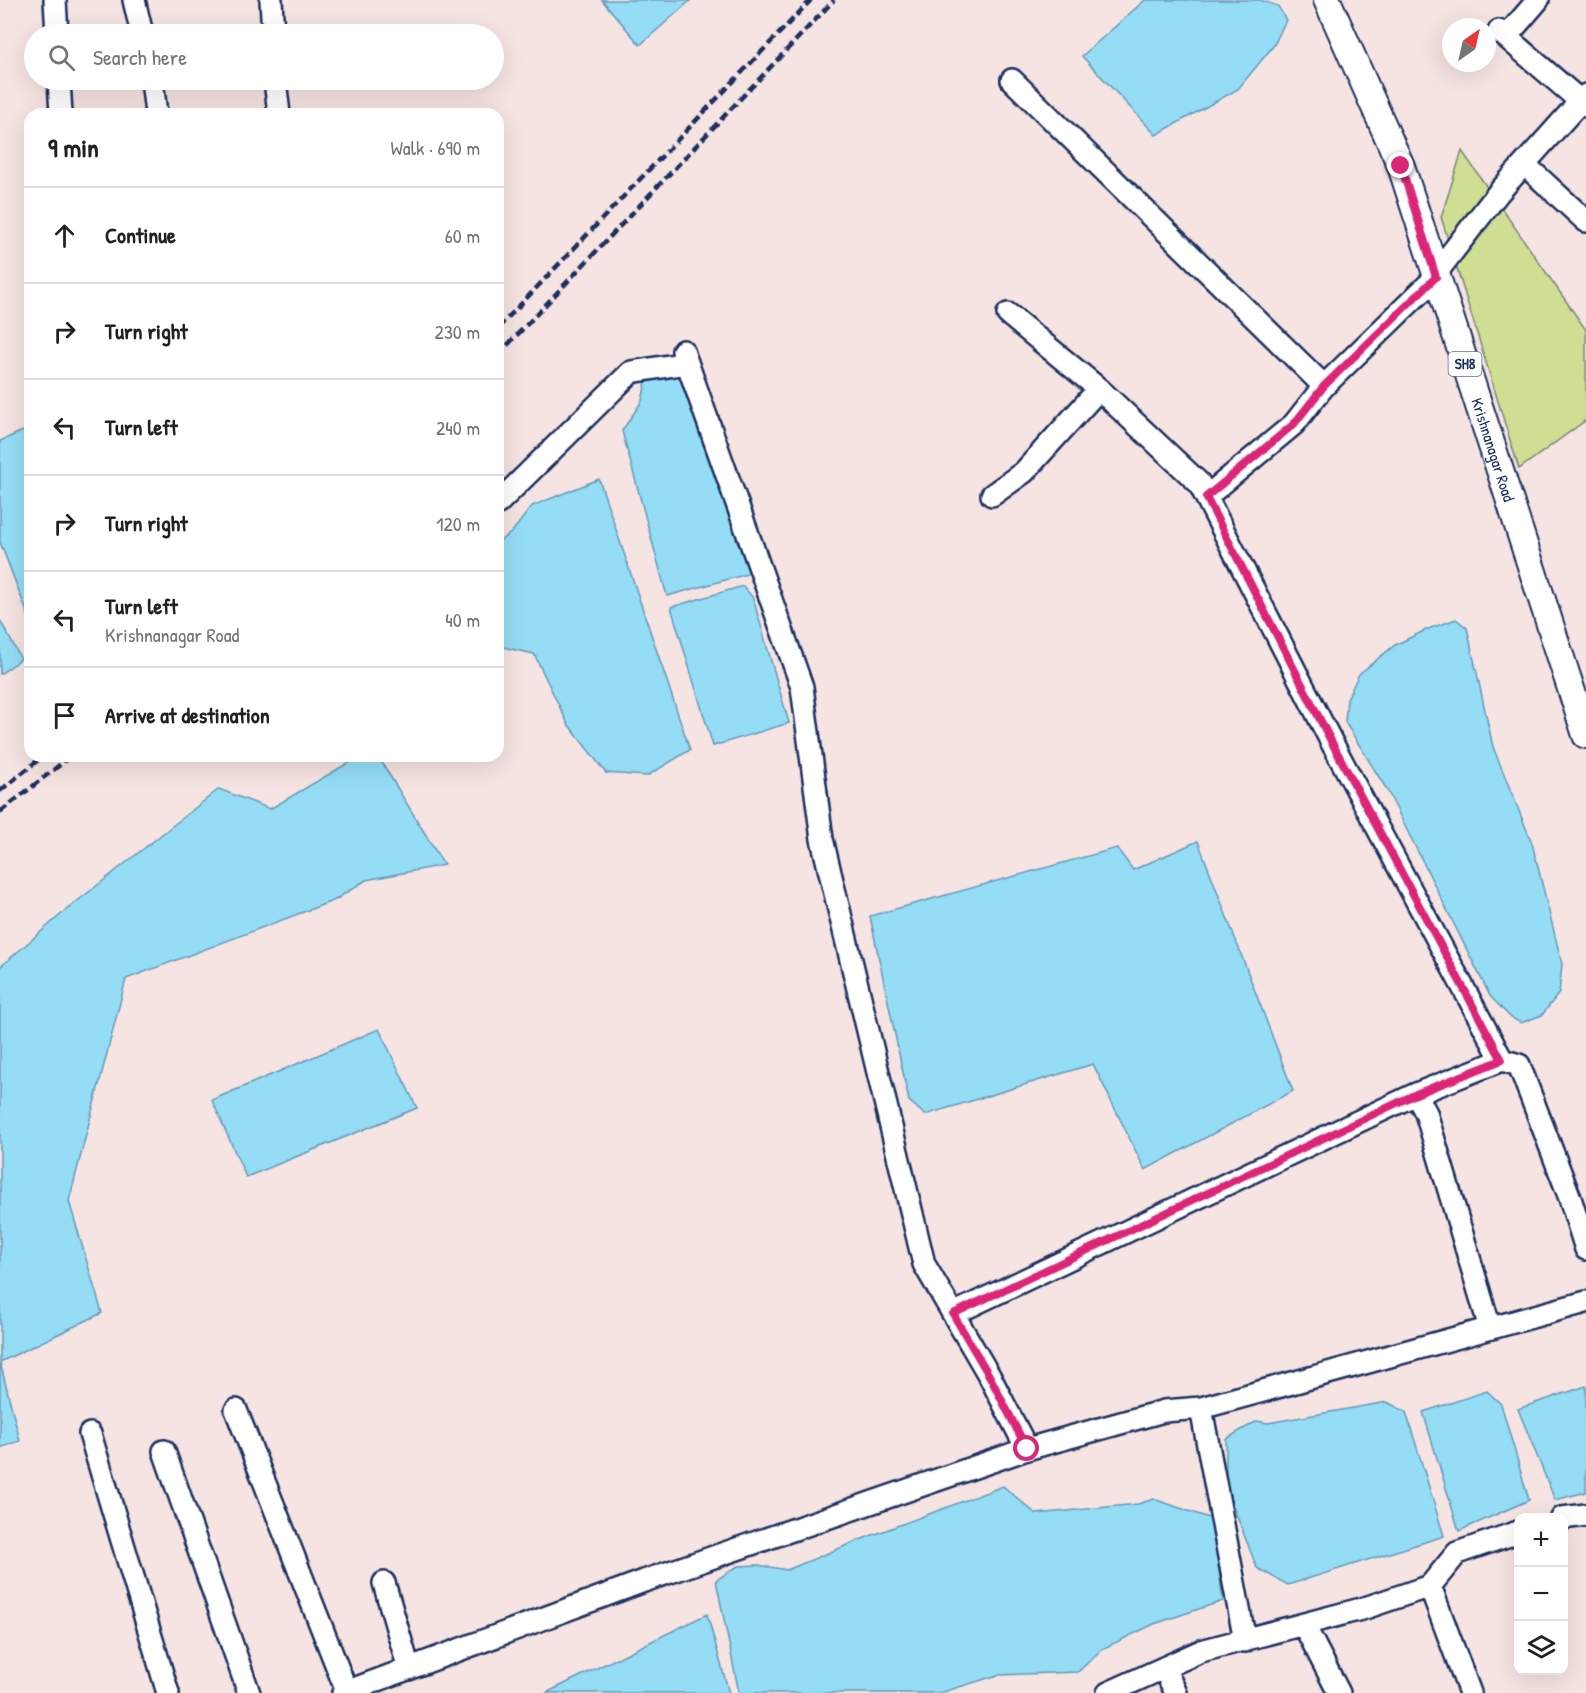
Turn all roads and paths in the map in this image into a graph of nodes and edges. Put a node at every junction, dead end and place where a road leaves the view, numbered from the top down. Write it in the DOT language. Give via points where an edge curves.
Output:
graph roads {
  1 [pos="55,0"];
  2 [pos="134,0"];
  3 [pos="271,0"];
  4 [pos="1327,0"];
  5 [pos="1538,0"];
  6 [pos="56,24"];
  7 [pos="140,24"];
  8 [pos="272,24"];
  9 [pos="1012,80"];
  10 [pos="60,90"];
  11 [pos="153,90"];
  12 [pos="276,90"];
  13 [pos="1584,101"];
  14 [pos="61,108"];
  15 [pos="155,108"];
  16 [pos="278,108"];
  17 [pos="1524,164"];
  18 [pos="1586,221"];
  19 [pos="1436,273"];
  20 [pos="1008,314"];
  21 [pos="1324,386"];
  22 [pos="1099,389"];
  23 [pos="992,495"];
  24 [pos="504,497"];
  25 [pos="1206,497"];
  26 [pos="1586,735"];
  27 [pos="1502,1060"];
  28 [pos="1416,1094"];
  29 [pos="1586,1249"];
  30 [pos="1586,1302"];
  31 [pos="953,1314"];
  32 [pos="1490,1329"];
  33 [pos="1201,1408"];
  34 [pos="236,1410"];
  35 [pos="90,1434"];
  36 [pos="1027,1449"];
  37 [pos="164,1451"];
  38 [pos="1586,1515"];
  39 [pos="1568,1517"];
  40 [pos="1514,1533"];
  41 [pos="384,1583"];
  42 [pos="1430,1586"];
  43 [pos="1304,1625"];
  44 [pos="1245,1641"];
  45 [pos="1164,1668"];
  46 [pos="409,1669"];
  47 [pos="345,1692"];
  48 [pos="168,1693"];
  49 [pos="249,1693"];
  50 [pos="1108,1693"];
  51 [pos="1176,1693"];
  52 [pos="1339,1693"];
  53 [pos="1470,1693"];
  1 -- 6 [label="street"];
  2 -- 7 [label="street"];
  3 -- 8 [label="street"];
  4 -- 19 [label="main road, Krishnanagar Road / SH8" via="1401,166"];
  5 -- 13 [label="street" via="1503,34"];
  9 -- 21 [label="street"];
  10 -- 14 [label="street"];
  11 -- 15 [label="street"];
  12 -- 16 [label="street"];
  13 -- 17 [label="street"];
  17 -- 18 [label="street"];
  17 -- 19 [label="street"];
  19 -- 21 [label="street"];
  19 -- 26 [label="main road, Krishnanagar Road / SH8"];
  20 -- 22 [label="street"];
  21 -- 25 [label="street" via="1294,424"];
  22 -- 23 [label="street" via="1024,472"];
  22 -- 25 [label="street" via="1199,483"];
  24 -- 31 [label="street" via="632,372 685,357 802,687 822,839 903,1183 924,1264"];
  25 -- 27 [label="street"];
  27 -- 28 [label="street"];
  27 -- 29 [label="street" via="1519,1065"];
  28 -- 31 [label="street"];
  28 -- 32 [label="street" via="1426,1113"];
  30 -- 32 [label="street"];
  31 -- 36 [label="street"];
  32 -- 33 [label="street"];
  33 -- 36 [label="street" via="1164,1412"];
  33 -- 44 [label="street"];
  34 -- 47 [label="street"];
  35 -- 48 [label="street"];
  36 -- 46 [label="street" via="644,1581"];
  37 -- 49 [label="street"];
  38 -- 39 [label="street"];
  40 -- 42 [label="street" via="1457,1553"];
  41 -- 46 [label="street"];
  42 -- 43 [label="street"];
  42 -- 53 [label="street"];
  43 -- 44 [label="street"];
  43 -- 52 [label="street"];
  44 -- 45 [label="street" via="1201,1651"];
  45 -- 50 [label="street"];
  45 -- 51 [label="street"];
  46 -- 47 [label="street"];
}
